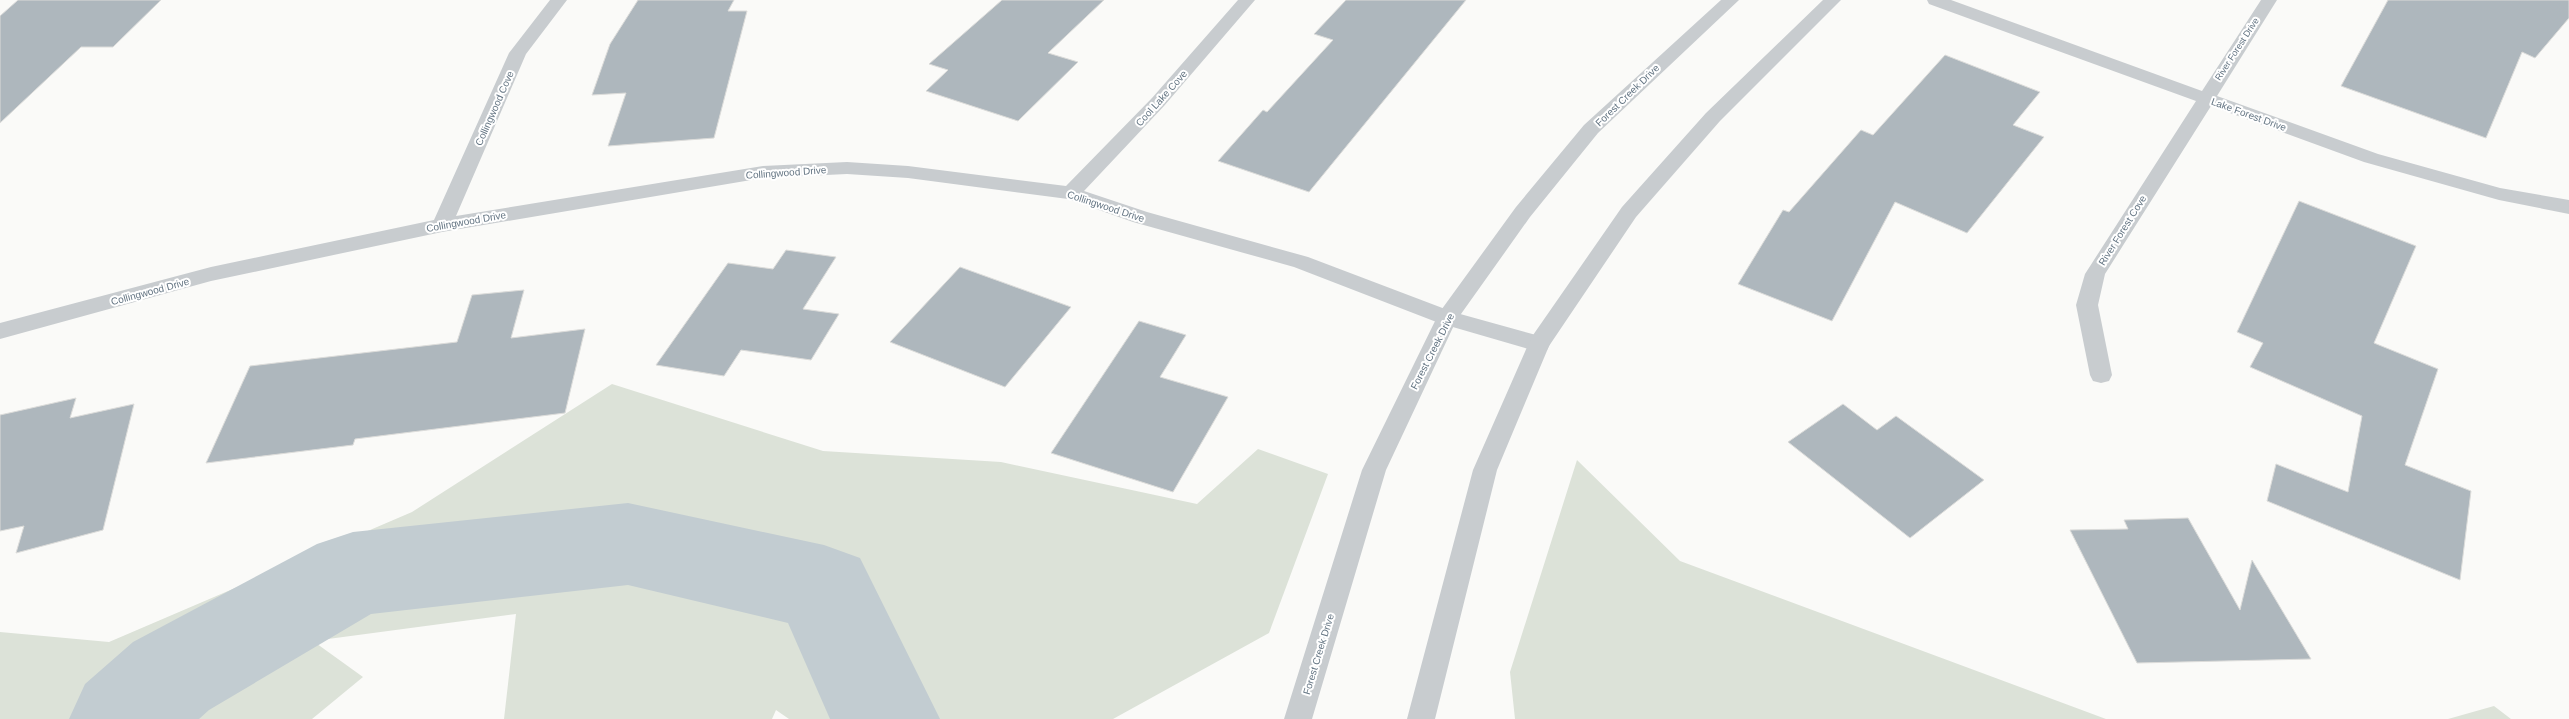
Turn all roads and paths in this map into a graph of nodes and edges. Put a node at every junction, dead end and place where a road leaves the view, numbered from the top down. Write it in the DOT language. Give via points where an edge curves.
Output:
graph roads {
  1 [pos="560,0"];
  2 [pos="1247,0"];
  3 [pos="1731,0"];
  4 [pos="1833,0"];
  5 [pos="1935,0"];
  6 [pos="2269,0"];
  7 [pos="2205,98"];
  8 [pos="1071,193"];
  9 [pos="2569,207"];
  10 [pos="442,225"];
  11 [pos="1447,318"];
  12 [pos="0,331"];
  13 [pos="1539,344"];
  14 [pos="2101,375"];
  15 [pos="1298,719"];
  16 [pos="1421,719"];
  1 -- 10 [label="street, Collingwood Cove" via="518,53"];
  2 -- 8 [label="street, Cool Lake Cove" via="1158,102"];
  3 -- 11 [label="street, Forest Creek Drive" via="1592,129 1523,212"];
  4 -- 13 [label="street" via="1713,117 1629,212"];
  5 -- 7 [label="street, Lake Forest Drive"];
  6 -- 7 [label="street, River Forest Drive"];
  7 -- 9 [label="street, Lake Forest Drive" via="2371,158 2499,194"];
  7 -- 14 [label="street, River Forest Cove" via="2094,274 2087,305"];
  8 -- 10 [label="street, Collingwood Drive" via="908,172 847,168 763,172"];
  8 -- 11 [label="street, Collingwood Drive" via="1140,217 1301,262"];
  10 -- 12 [label="street, Collingwood Drive" via="211,274"];
  11 -- 13 [label="street, Collingwood Drive"];
  11 -- 15 [label="street, Forest Creek Drive" via="1374,470"];
  13 -- 16 [label="street" via="1485,470"];
}
